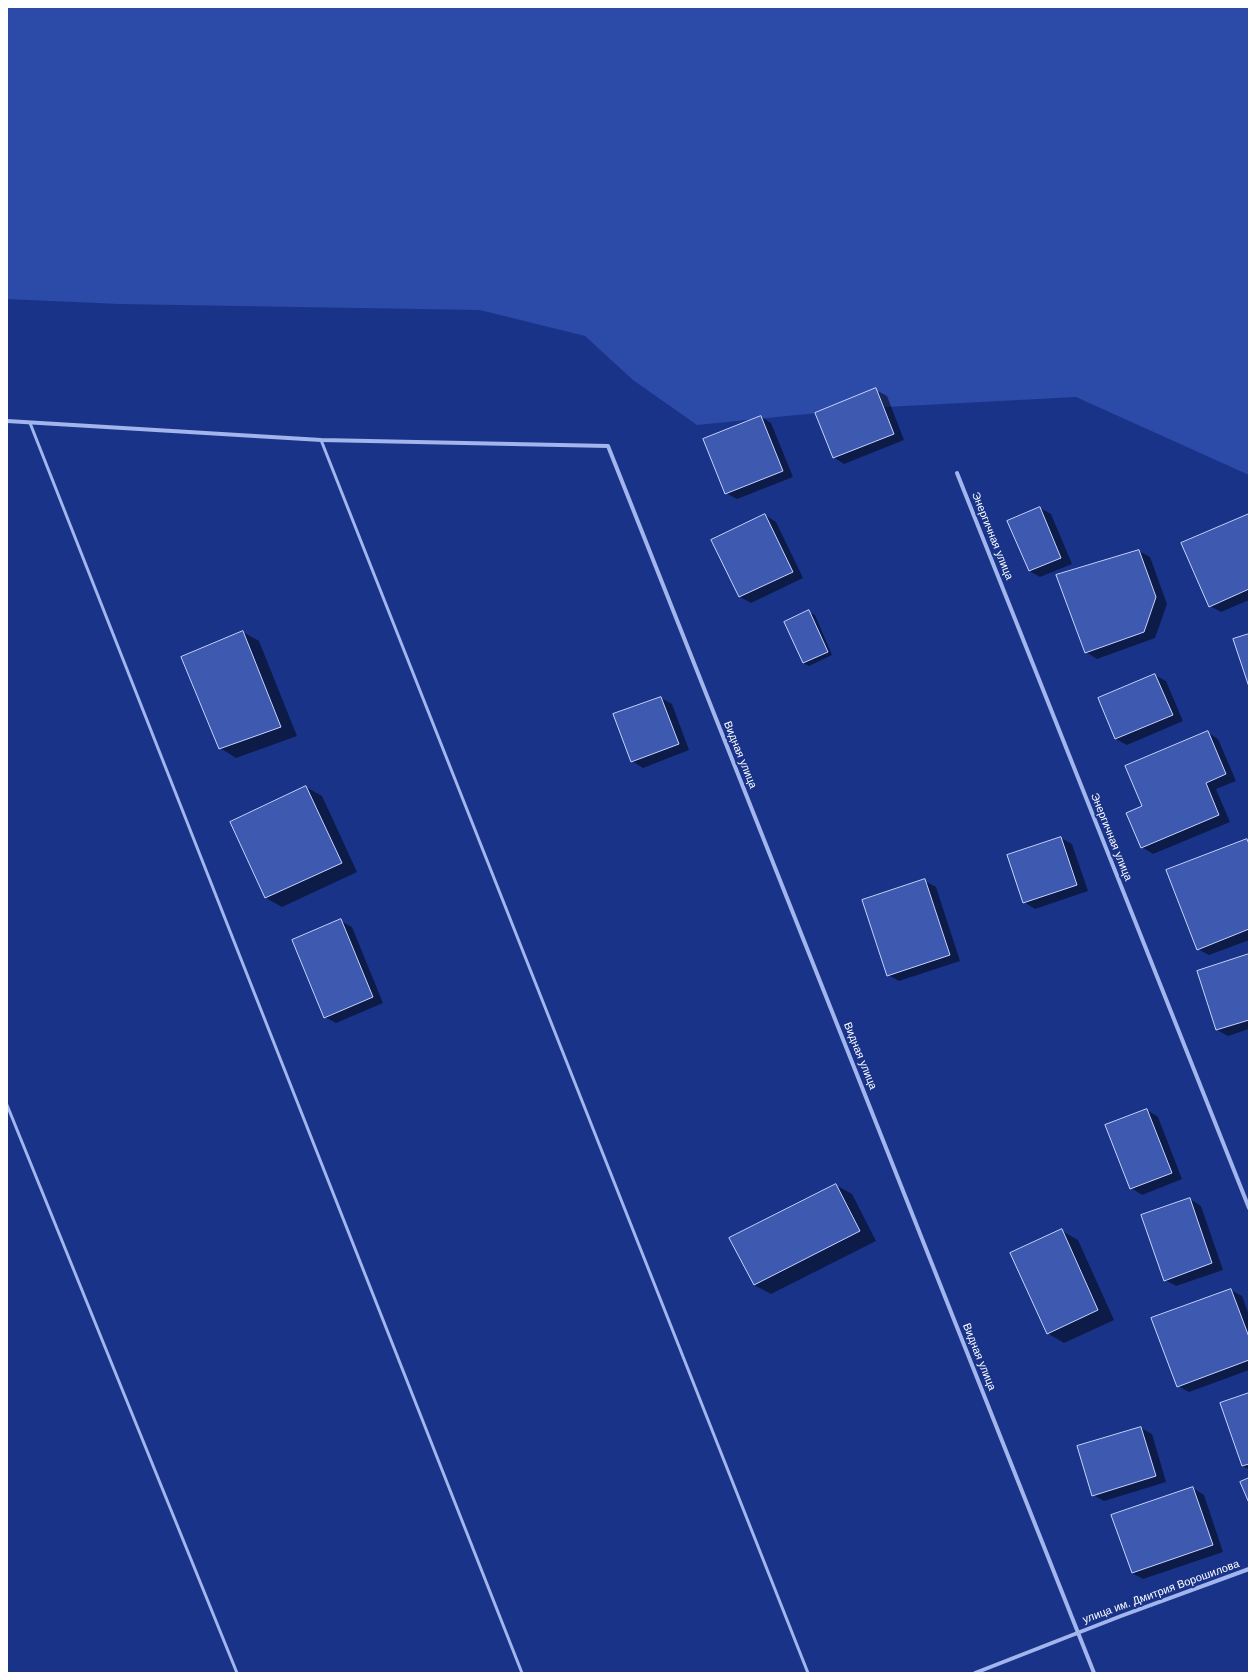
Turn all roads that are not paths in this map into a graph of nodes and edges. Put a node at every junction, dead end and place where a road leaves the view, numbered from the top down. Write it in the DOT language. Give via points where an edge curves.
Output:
graph roads {
  1 [pos="7,421"];
  2 [pos="30,423"];
  3 [pos="321,440"];
  4 [pos="957,473"];
  5 [pos="7,1105"];
  6 [pos="1249,1208"];
  7 [pos="1249,1569"];
  8 [pos="1079,1632"];
  9 [pos="236,1673"];
  10 [pos="522,1673"];
  11 [pos="808,1673"];
  12 [pos="975,1673"];
  13 [pos="1094,1673"];
  1 -- 2 [label="street"];
  2 -- 3 [label="street"];
  2 -- 10 [label="lane"];
  3 -- 8 [label="street, Видная улица" via="608,446"];
  3 -- 11 [label="lane"];
  4 -- 6 [label="street, Энергичная улица"];
  5 -- 9 [label="lane"];
  7 -- 8 [label="street, улица им. Дмитрия Ворошилова"];
  8 -- 12 [label="street, улица им. Дмитрия Ворошилова"];
  8 -- 13 [label="street, Видная улица"];
}
